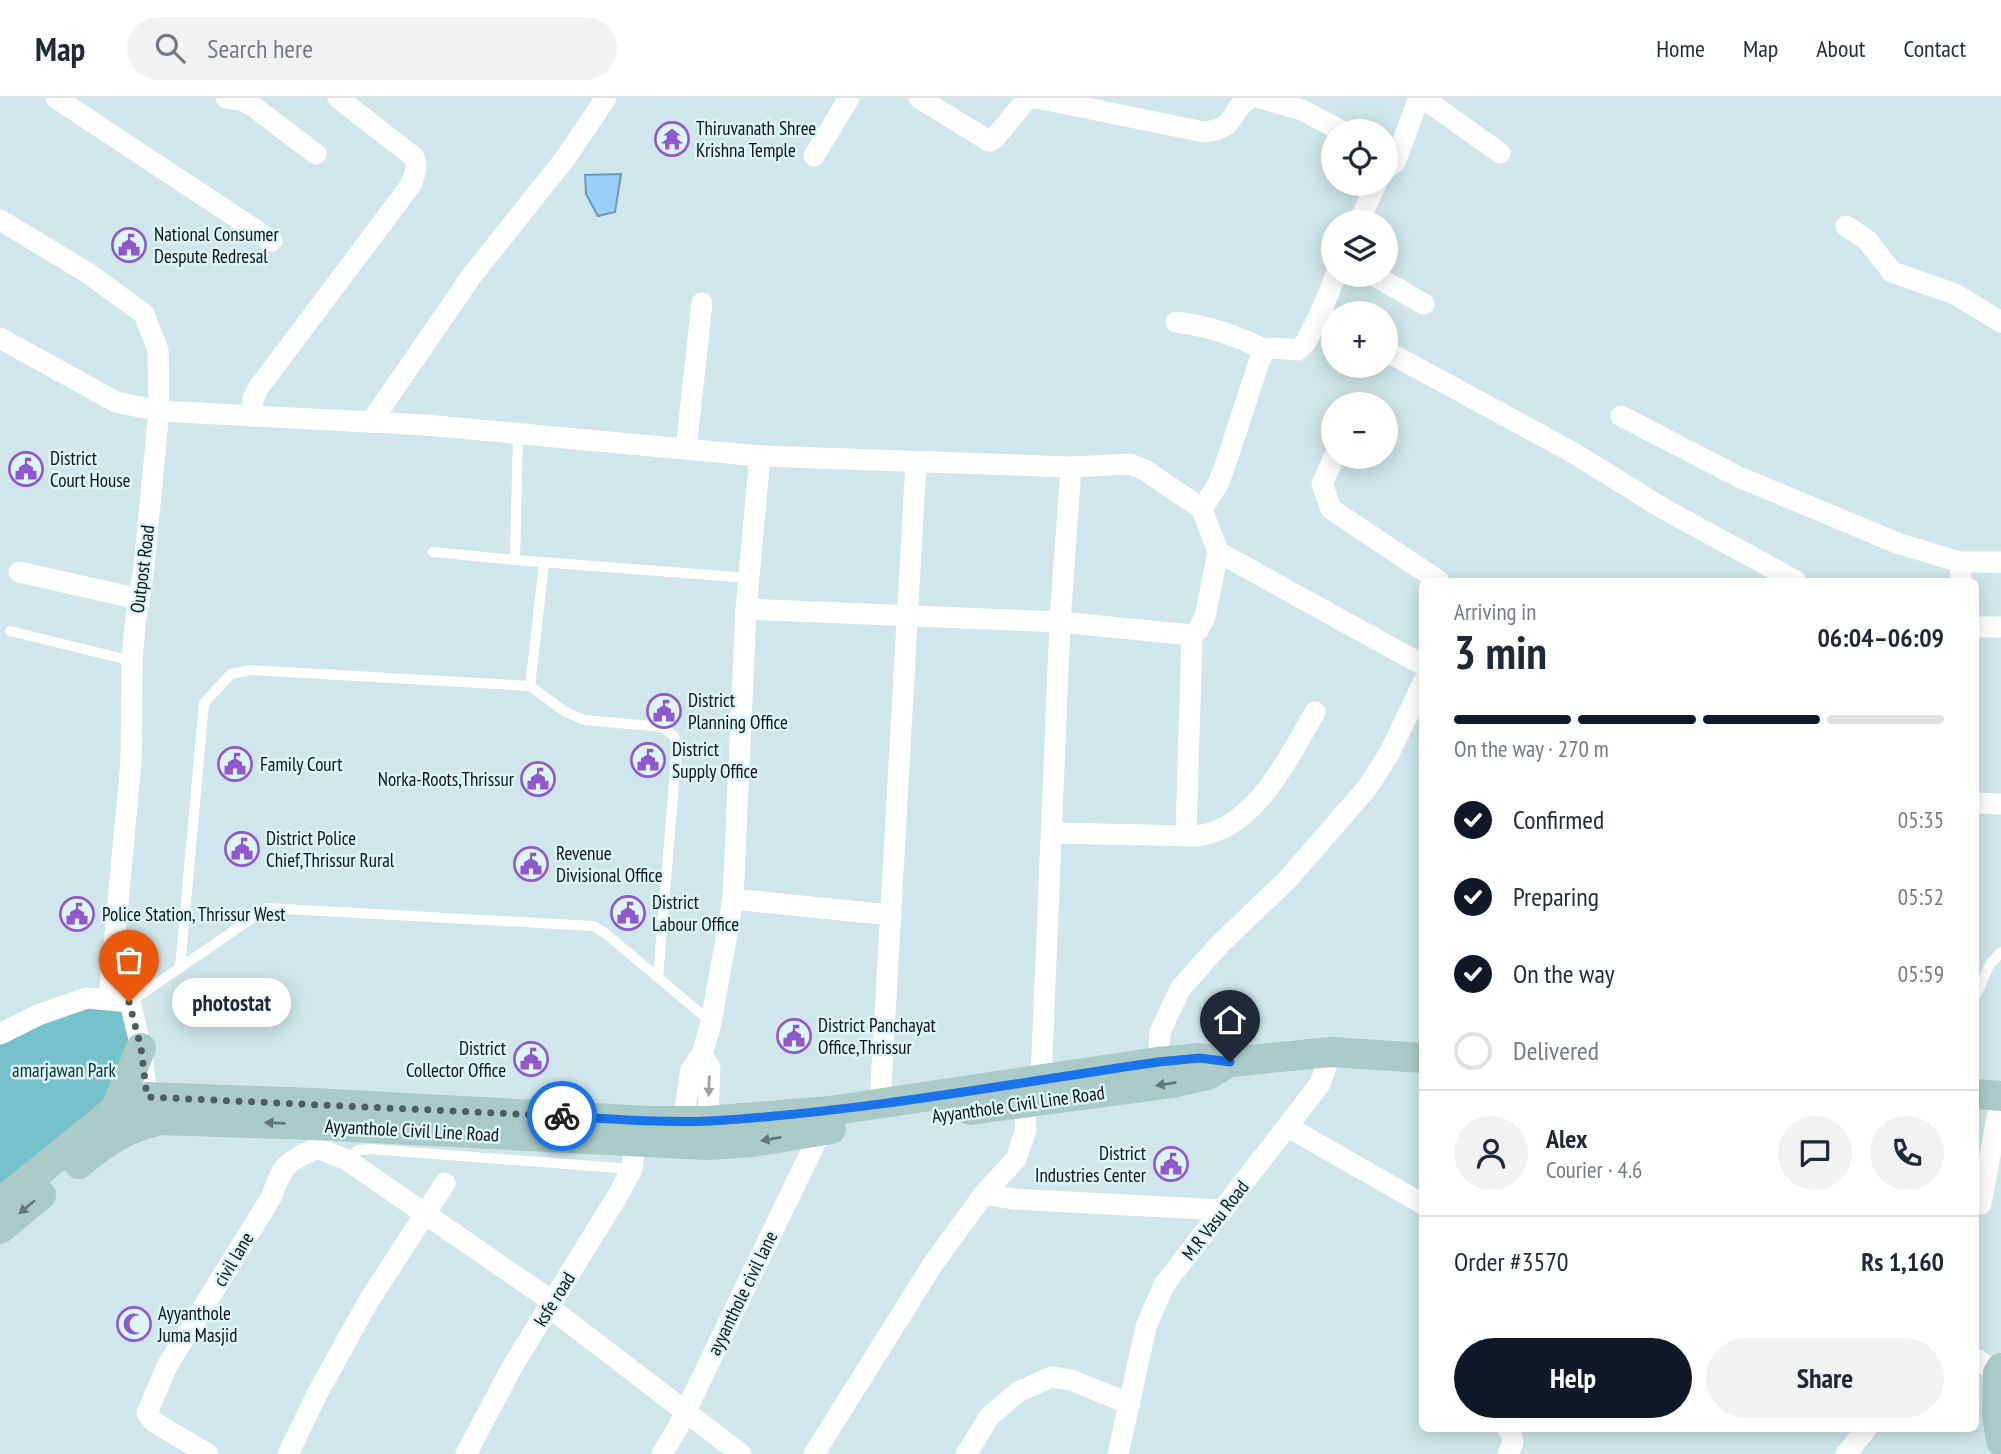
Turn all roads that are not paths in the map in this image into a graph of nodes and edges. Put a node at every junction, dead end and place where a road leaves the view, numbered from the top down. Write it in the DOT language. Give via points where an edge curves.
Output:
graph roads {
  1 [pos="56,98"];
  2 [pos="226,98"];
  3 [pos="338,98"];
  4 [pos="606,98"];
  5 [pos="849,98"];
  6 [pos="919,98"];
  7 [pos="1036,98"];
  8 [pos="1250,98"];
  9 [pos="1260,98"];
  10 [pos="1421,98"];
  11 [pos="1304,104"];
  12 [pos="1325,119"];
  13 [pos="1500,153"];
  14 [pos="316,154"];
  15 [pos="1398,155"];
  16 [pos="814,156"];
  17 [pos="0,220"];
  18 [pos="1846,226"];
  19 [pos="272,241"];
  20 [pos="1394,287"];
  21 [pos="702,303"];
  22 [pos="1424,304"];
  23 [pos="1176,322"];
  24 [pos="2001,322"];
  25 [pos="1321,324"];
  26 [pos="0,338"];
  27 [pos="1265,350"];
  28 [pos="1398,358"];
  29 [pos="159,411"];
  30 [pos="251,415"];
  31 [pos="1621,416"];
  32 [pos="371,422"];
  33 [pos="518,433"];
  34 [pos="686,449"];
  35 [pos="760,456"];
  36 [pos="916,462"];
  37 [pos="1071,467"];
  38 [pos="1329,469"];
  39 [pos="1202,509"];
  40 [pos="433,552"];
  41 [pos="1218,552"];
  42 [pos="515,560"];
  43 [pos="2001,562"];
  44 [pos="544,564"];
  45 [pos="1961,571"];
  46 [pos="19,572"];
  47 [pos="749,578"];
  48 [pos="1434,578"];
  49 [pos="1791,578"];
  50 [pos="139,599"];
  51 [pos="746,609"];
  52 [pos="907,616"];
  53 [pos="1060,622"];
  54 [pos="1979,627"];
  55 [pos="2001,627"];
  56 [pos="10,631"];
  57 [pos="1192,635"];
  58 [pos="132,661"];
  59 [pos="1419,663"];
  60 [pos="530,687"];
  61 [pos="1419,691"];
  62 [pos="1315,712"];
  63 [pos="1979,803"];
  64 [pos="2001,804"];
  65 [pos="1053,833"];
  66 [pos="1186,834"];
  67 [pos="733,899"];
  68 [pos="891,915"];
  69 [pos="2001,952"];
  70 [pos="180,968"];
  71 [pos="658,978"];
  72 [pos="1979,988"];
  73 [pos="120,1000"];
  74 [pos="711,1023"];
  75 [pos="0,1034"];
  76 [pos="141,1048"];
  77 [pos="1331,1052"];
  78 [pos="1419,1058"];
  79 [pos="1158,1062"];
  80 [pos="1230,1062"];
  81 [pos="1036,1094"];
  82 [pos="1979,1094"];
  83 [pos="2001,1096"];
  84 [pos="880,1104"];
  85 [pos="149,1109"];
  86 [pos="119,1121"];
  87 [pos="316,1125"];
  88 [pos="1288,1127"];
  89 [pos="821,1131"];
  90 [pos="695,1133"];
  91 [pos="633,1155"];
  92 [pos="347,1160"];
  93 [pos="445,1183"];
  94 [pos="984,1194"];
  95 [pos="1419,1202"];
  96 [pos="0,1203"];
  97 [pos="1981,1204"];
  98 [pos="1223,1210"];
  99 [pos="425,1215"];
  100 [pos="0,1229"];
  101 [pos="551,1304"];
  102 [pos="1992,1367"];
  103 [pos="1130,1404"];
  104 [pos="686,1410"];
  105 [pos="1510,1432"];
  106 [pos="1864,1432"];
  107 [pos="2001,1441"];
  108 [pos="290,1450"];
  109 [pos="208,1454"];
  110 [pos="466,1454"];
  111 [pos="662,1454"];
  112 [pos="741,1454"];
  113 [pos="814,1454"];
  114 [pos="966,1454"];
  115 [pos="1118,1454"];
  116 [pos="1508,1454"];
  117 [pos="1846,1454"];
  1 -- 19 [label="street"];
  2 -- 14 [label="street" via="254,107"];
  3 -- 30 [label="street" via="414,157 416,174 258,387"];
  4 -- 32 [label="street" via="564,160 473,274"];
  5 -- 16 [label="street"];
  6 -- 7 [label="street" via="989,141 1026,100"];
  7 -- 8 [label="street" via="1204,132 1230,124"];
  9 -- 11 [label="street"];
  10 -- 13 [label="street"];
  10 -- 15 [label="street"];
  11 -- 12 [label="street"];
  17 -- 29 [label="street, Outpost Road" via="88,273 144,314 158,350"];
  18 -- 24 [label="street" via="1867,240 1892,272 1955,294"];
  20 -- 22 [label="street"];
  21 -- 34 [label="street"];
  23 -- 27 [label="street" via="1224,331"];
  25 -- 27 [label="street" via="1298,350"];
  26 -- 29 [label="street" via="116,402"];
  27 -- 39 [label="street" via="1218,484"];
  28 -- 49 [label="street"];
  29 -- 30 [label="street"];
  29 -- 50 [label="street, Outpost Road"];
  30 -- 32 [label="street"];
  31 -- 45 [label="street" via="1740,477"];
  32 -- 33 [label="street"];
  33 -- 34 [label="street"];
  33 -- 42 [label="lane"];
  34 -- 35 [label="street"];
  35 -- 36 [label="street"];
  35 -- 47 [label="street"];
  36 -- 37 [label="street"];
  36 -- 52 [label="street"];
  37 -- 39 [label="street" via="1130,464"];
  37 -- 53 [label="street"];
  38 -- 48 [label="street" via="1322,484 1332,509"];
  39 -- 41 [label="street"];
  40 -- 42 [label="lane"];
  41 -- 57 [label="street" via="1205,617"];
  41 -- 59 [label="street"];
  42 -- 44 [label="lane"];
  43 -- 45 [label="street"];
  44 -- 47 [label="lane"];
  44 -- 60 [label="lane"];
  46 -- 50 [label="street"];
  47 -- 51 [label="street"];
  50 -- 58 [label="street, Outpost Road"];
  51 -- 52 [label="street"];
  51 -- 67 [label="street"];
  52 -- 53 [label="street"];
  52 -- 68 [label="street"];
  53 -- 57 [label="street"];
  53 -- 65 [label="street"];
  54 -- 55 [label="street"];
  56 -- 58 [label="lane"];
  57 -- 66 [label="street"];
  58 -- 73 [label="street, Outpost Road"];
  60 -- 70 [label="lane" via="250,670 231,674 204,704"];
  60 -- 71 [label="lane" via="584,720 663,727 674,736 677,744"];
  61 -- 79 [label="street" via="1367,788 1289,878 1180,989 1160,1032"];
  62 -- 66 [label="street" via="1250,811 1217,831"];
  63 -- 64 [label="street"];
  65 -- 66 [label="street"];
  65 -- 81 [label="street"];
  67 -- 68 [label="street"];
  67 -- 74 [label="street"];
  68 -- 84 [label="street"];
  69 -- 72 [label="lane"];
  70 -- 71 [label="lane" via="267,908 582,924 605,933"];
  70 -- 73 [label="lane"];
  71 -- 74 [label="lane"];
  73 -- 75 [label="street" via="87,998"];
  73 -- 76 [label="street, Outpost Road"];
  74 -- 90 [label="street" via="702,1054 691,1070"];
  76 -- 85 [label="street, Outpost Road"];
  76 -- 86 [label="main road"];
  77 -- 78 [label="main road, Ayyanthole Civil Line Road"];
  77 -- 80 [label="main road, Ayyanthole Civil Line Road"];
  77 -- 88 [label="street, M.R Vasu Road" via="1320,1084"];
  79 -- 80 [label="main road, Ayyanthole Civil Line Road" via="1200,1058"];
  79 -- 81 [label="main road, Ayyanthole Civil Line Road"];
  80 -- 81 [label="main road, Ayyanthole Civil Line Road, one-way" via="1208,1075 1173,1083"];
  81 -- 84 [label="main road, Ayyanthole Civil Line Road"];
  81 -- 89 [label="main road, Ayyanthole Civil Line Road"];
  81 -- 94 [label="street" via="1016,1159"];
  82 -- 83 [label="main road"];
  83 -- 97 [label="street"];
  84 -- 90 [label="main road, Ayyanthole Civil Line Road"];
  85 -- 86 [label="main road, Ayyanthole Civil Line Road" via="124,1104"];
  85 -- 87 [label="main road, Ayyanthole Civil Line Road"];
  86 -- 96 [label="main road, Ayyanthole Civil Line Road"];
  86 -- 100 [label="main road, Ayyanthole Civil Line Road, one-way" via="99,1147"];
  87 -- 90 [label="main road, Ayyanthole Civil Line Road" via="650,1121"];
  87 -- 91 [label="main road, Ayyanthole Civil Line Road"];
  87 -- 92 [label="street"];
  87 -- 109 [label="street, civil lane" via="298,1155 282,1169 272,1196 182,1340 147,1413"];
  88 -- 95 [label="street"];
  88 -- 98 [label="street, M.R Vasu Road"];
  89 -- 90 [label="main road, Ayyanthole Civil Line Road, one-way" via="753,1142"];
  89 -- 104 [label="street, ayyanthole civil lane"];
  90 -- 91 [label="main road, Ayyanthole Civil Line Road"];
  91 -- 92 [label="lane" via="369,1149 358,1150"];
  91 -- 101 [label="street, ksfe road" via="618,1195"];
  92 -- 99 [label="street"];
  93 -- 99 [label="street"];
  94 -- 98 [label="street"];
  94 -- 113 [label="street" via="933,1265"];
  98 -- 103 [label="street, M.R Vasu Road" via="1164,1285 1146,1326"];
  99 -- 101 [label="street"];
  99 -- 108 [label="street" via="383,1275"];
  101 -- 104 [label="street"];
  101 -- 110 [label="street, ksfe road"];
  102 -- 107 [label="main road"];
  103 -- 114 [label="street" via="1071,1380 1051,1377 1018,1392 990,1416"];
  103 -- 115 [label="street, M.R Vasu Road"];
  104 -- 111 [label="street, ayyanthole civil lane"];
  104 -- 112 [label="street"];
  105 -- 116 [label="street" via="1513,1442"];
  106 -- 117 [label="street"];
}
